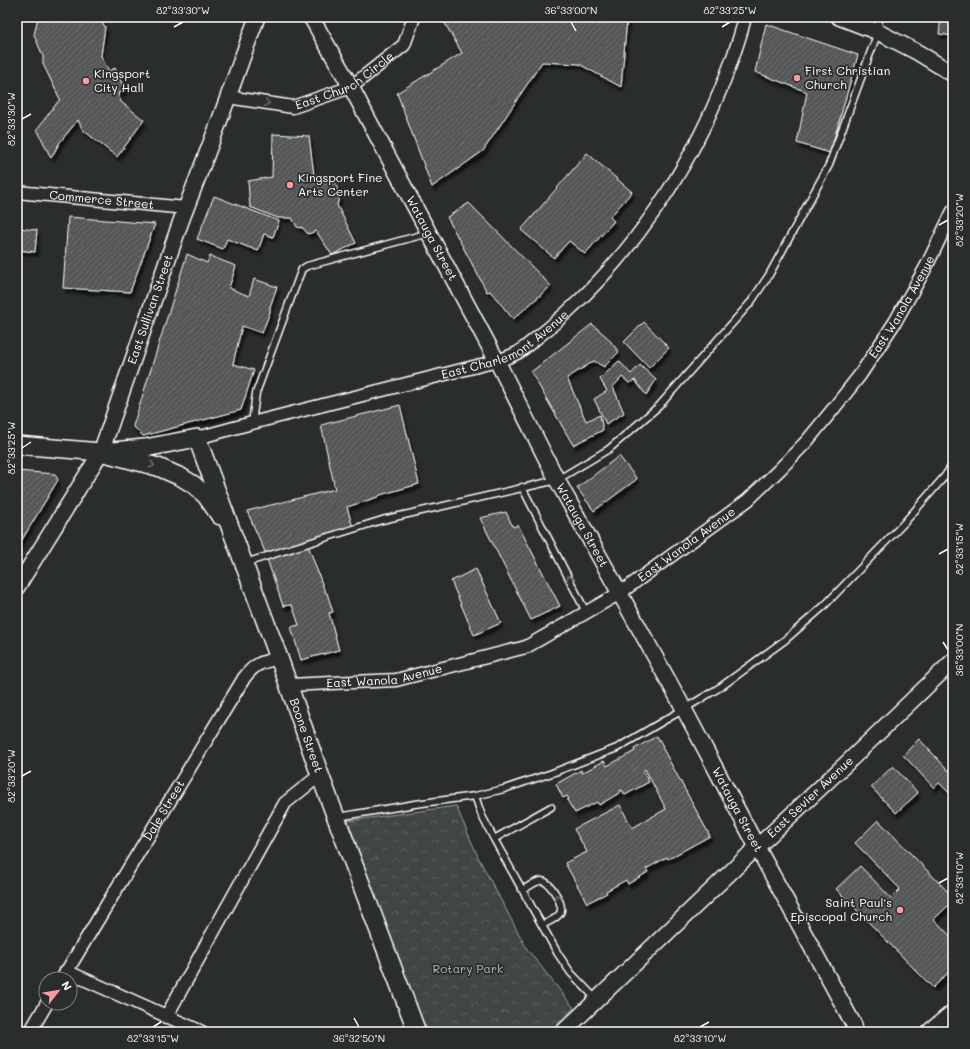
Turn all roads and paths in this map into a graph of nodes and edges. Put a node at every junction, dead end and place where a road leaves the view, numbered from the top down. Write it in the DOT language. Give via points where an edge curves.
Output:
graph roads {
  1 [pos="257,17"];
  2 [pos="311,17"];
  3 [pos="414,17"];
  4 [pos="745,17"];
  5 [pos="839,17"];
  6 [pos="879,24"];
  7 [pos="953,74"];
  8 [pos="351,87"];
  9 [pos="228,97"];
  10 [pos="17,192"];
  11 [pos="186,208"];
  12 [pos="953,211"];
  13 [pos="429,233"];
  14 [pos="497,361"];
  15 [pos="252,423"];
  16 [pos="197,438"];
  17 [pos="17,445"];
  18 [pos="101,452"];
  19 [pos="953,464"];
  20 [pos="557,480"];
  21 [pos="522,488"];
  22 [pos="238,547"];
  23 [pos="244,564"];
  24 [pos="17,587"];
  25 [pos="620,593"];
  26 [pos="586,612"];
  27 [pos="279,658"];
  28 [pos="953,661"];
  29 [pos="289,685"];
  30 [pos="684,709"];
  31 [pos="320,775"];
  32 [pos="475,796"];
  33 [pos="551,807"];
  34 [pos="336,817"];
  35 [pos="494,839"];
  36 [pos="757,846"];
  37 [pos="523,890"];
  38 [pos="542,925"];
  39 [pos="66,971"];
  40 [pos="78,981"];
  41 [pos="597,1000"];
  42 [pos="42,1011"];
  43 [pos="953,1012"];
  44 [pos="166,1017"];
  45 [pos="858,1030"];
  46 [pos="30,1032"];
  47 [pos="202,1032"];
  48 [pos="417,1032"];
  49 [pos="563,1032"];
  50 [pos="929,1032"];
  1 -- 9 [label="street, East Sullivan Street"];
  2 -- 8 [label="street, Watauga Street"];
  3 -- 8 [label="street, East Church Circle" via="404,45"];
  4 -- 14 [label="street, East Charlemont Avenue" via="730,66 700,136 644,227 580,300 517,353"];
  5 -- 6 [label="street"];
  6 -- 7 [label="street"];
  6 -- 20 [label="lane" via="829,165 769,275 751,302 659,406 608,449"];
  9 -- 8 [label="street, East Church Circle, one-way" via="293,107"];
  8 -- 13 [label="street, Watauga Street"];
  9 -- 11 [label="street, East Sullivan Street"];
  10 -- 11 [label="street, Commerce Street"];
  11 -- 18 [label="street, East Sullivan Street"];
  12 -- 25 [label="street, East Wanola Avenue" via="926,268 895,322 860,375 807,441 748,500"];
  13 -- 14 [label="street, Watauga Street"];
  13 -- 15 [label="lane" via="302,269 256,393"];
  14 -- 15 [label="street, East Charlemont Avenue"];
  14 -- 20 [label="street, Watauga Street"];
  15 -- 16 [label="street, East Charlemont Avenue"];
  16 -- 18 [label="main road, East Charlemont Avenue" via="146,448"];
  16 -- 22 [label="main road, Boone Street"];
  17 -- 18 [label="main road"];
  18 -- 22 [label="main road, one-way" via="158,466 194,485 217,511"];
  18 -- 24 [label="street, East Sullivan Street"];
  19 -- 30 [label="lane" via="904,523 824,606 785,640 722,686"];
  20 -- 21 [label="lane"];
  20 -- 25 [label="street, Watauga Street"];
  21 -- 23 [label="lane" via="382,520"];
  26 -- 21 [label="lane, one-way"];
  22 -- 23 [label="main road, Boone Street"];
  23 -- 27 [label="main road, Boone Street"];
  25 -- 26 [label="street, East Wanola Avenue"];
  25 -- 30 [label="street, Watauga Street"];
  26 -- 29 [label="street, East Wanola Avenue" via="526,647 396,680"];
  27 -- 29 [label="main road, Boone Street"];
  27 -- 39 [label="street, Dale Street" via="258,664 244,678"];
  28 -- 36 [label="street, East Sevier Avenue"];
  29 -- 31 [label="main road, Boone Street"];
  30 -- 32 [label="lane" via="617,748 552,773"];
  30 -- 36 [label="street, Watauga Street"];
  31 -- 34 [label="main road, Boone Street"];
  31 -- 44 [label="street" via="285,803"];
  32 -- 34 [label="lane"];
  32 -- 35 [label="lane"];
  33 -- 35 [label="lane"];
  34 -- 48 [label="main road, Boone Street"];
  35 -- 37 [label="lane"];
  36 -- 41 [label="street, East Sevier Avenue"];
  36 -- 45 [label="street, Watauga Street"];
  37 -- 38 [label="lane"];
  38 -- 37 [label="lane, one-way" via="561,913 561,903 547,882 538,881"];
  38 -- 41 [label="lane" via="564,964"];
  40 -- 44 [label="street"];
  41 -- 49 [label="street, East Sevier Avenue"];
  42 -- 46 [label="street"];
  43 -- 50 [label="street"];
  44 -- 47 [label="street"];
}
